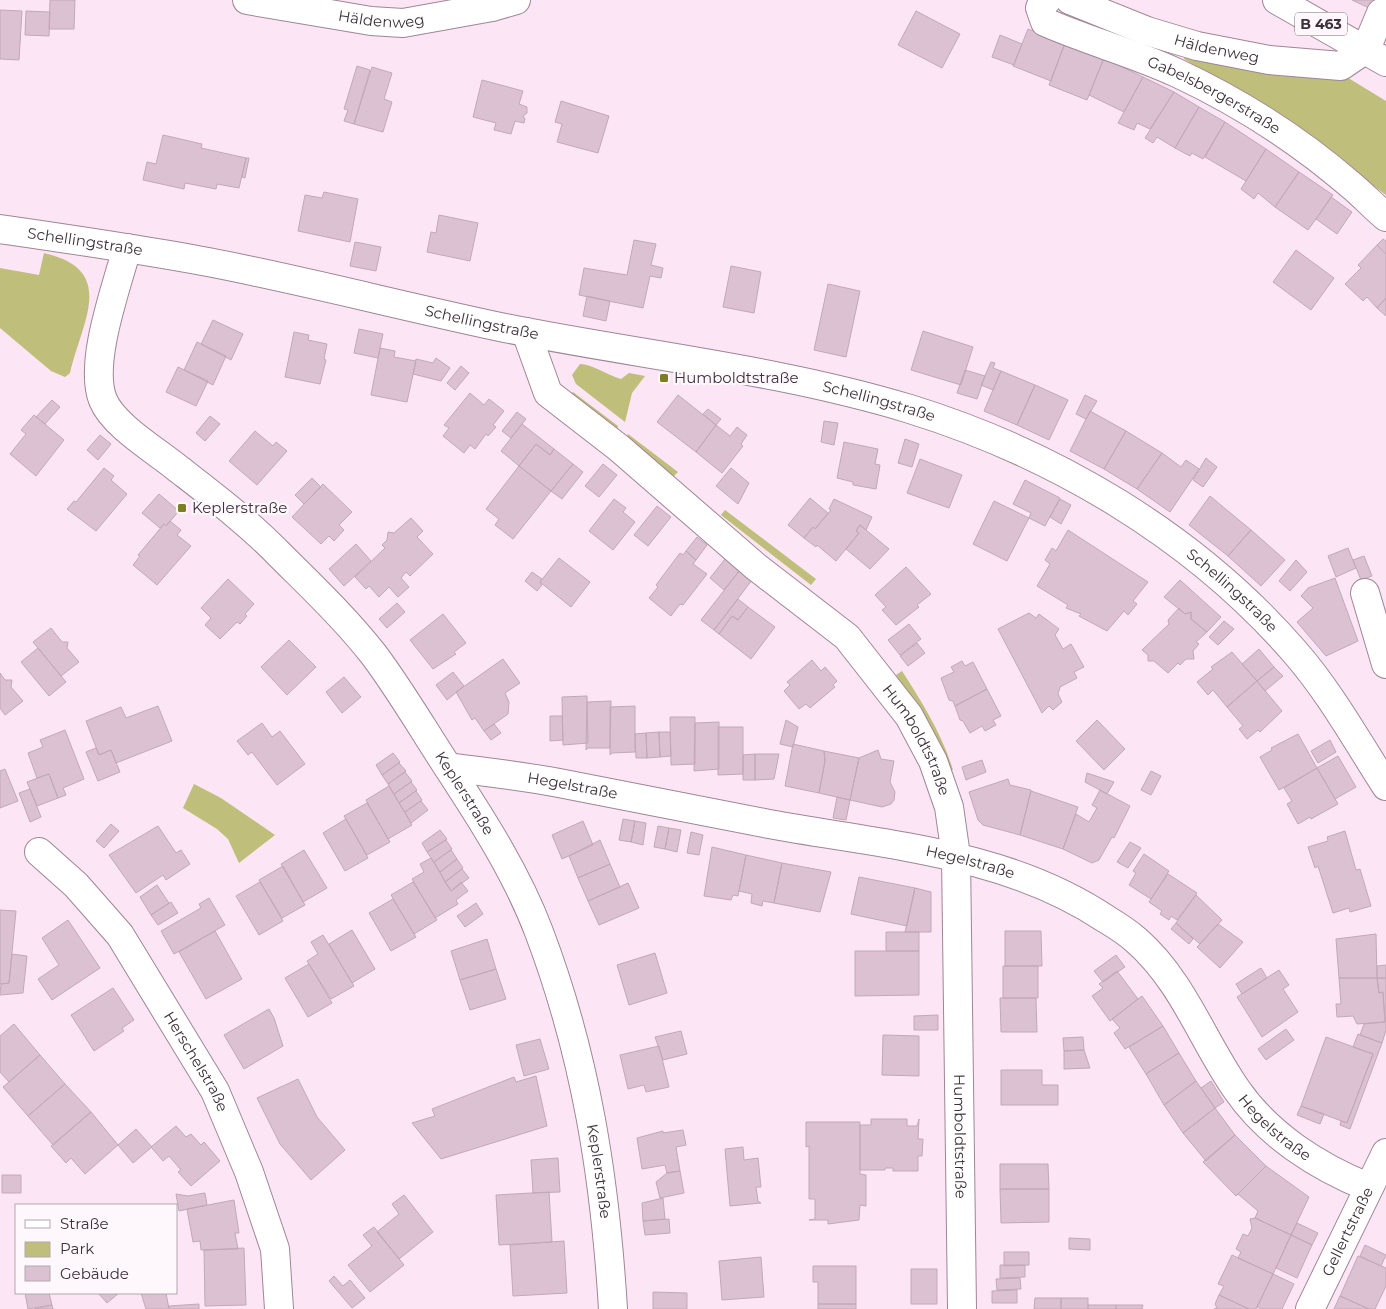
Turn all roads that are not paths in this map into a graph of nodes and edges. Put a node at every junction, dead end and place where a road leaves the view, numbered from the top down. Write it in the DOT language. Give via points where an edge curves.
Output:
graph roads {
  1 [pos="247,0"];
  2 [pos="516,0"];
  3 [pos="1047,0"];
  4 [pos="1070,0"];
  5 [pos="1277,0"];
  6 [pos="1380,13"];
  7 [pos="1376,56"];
  8 [pos="1386,216"];
  9 [pos="0,229"];
  10 [pos="128,248"];
  11 [pos="526,332"];
  12 [pos="1365,593"];
  13 [pos="1386,664"];
  14 [pos="448,767"];
  15 [pos="1386,786"];
  16 [pos="39,852"];
  17 [pos="956,856"];
  18 [pos="1386,1153"];
  19 [pos="1368,1187"];
  20 [pos="279,1309"];
  21 [pos="613,1309"];
  22 [pos="962,1309"];
  23 [pos="1310,1309"];
  1 -- 2 [label="street, Häldenweg" via="371,21 403,23"];
  3 -- 8 [label="street, Gabelsbergerstraße" via="1040,8 1046,22 1178,73 1231,102 1322,162"];
  4 -- 7 [label="street, Häldenweg" via="1171,39 1235,54 1341,66"];
  5 -- 7 [label="street, B 463"];
  6 -- 7 [label="street"];
  9 -- 10 [label="street, Schellingstraße"];
  10 -- 11 [label="street, Schellingstraße" via="209,262"];
  10 -- 14 [label="street, Keplerstraße" via="101,348 98,375 103,401 128,429 237,514 327,602 371,652"];
  11 -- 15 [label="street, Schellingstraße" via="739,370 879,400 963,427 1064,473 1167,536 1256,611 1297,654 1321,686"];
  11 -- 17 [label="street, Humboldtstraße" via="548,393 619,448 755,566 847,637 909,716 933,761 949,807"];
  12 -- 13 [label="street"];
  14 -- 17 [label="street, Hegelstraße" via="557,782"];
  14 -- 21 [label="street, Keplerstraße" via="489,832 526,902 562,1002 594,1130 605,1203"];
  16 -- 20 [label="street, Herschelstraße" via="76,885 120,934 215,1091 250,1172 275,1250"];
  17 -- 19 [label="street, Hegelstraße" via="1039,883 1088,907 1135,938 1166,970 1237,1091 1272,1128 1309,1159"];
  17 -- 22 [label="street, Humboldtstraße"];
  18 -- 19 [label="street, Gellertstraße"];
  19 -- 23 [label="street, Gellertstraße"];
}
